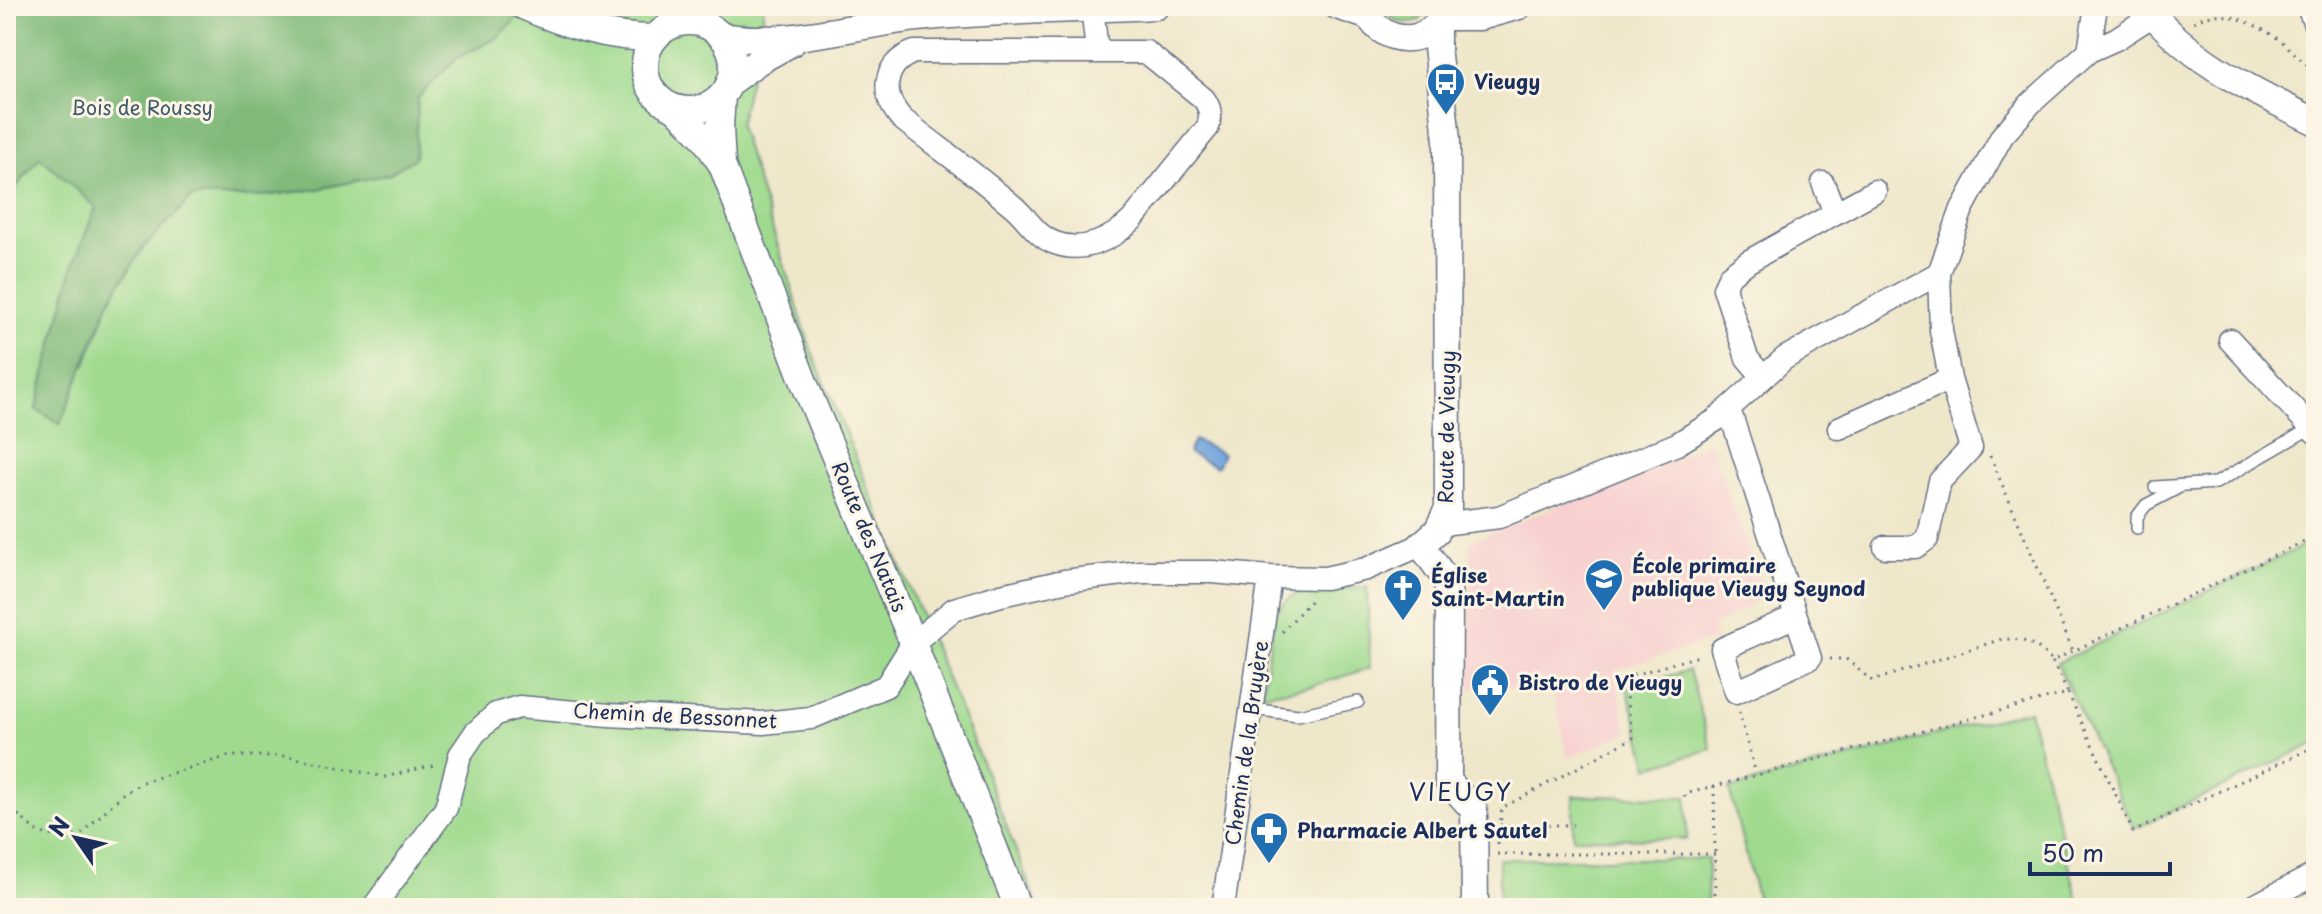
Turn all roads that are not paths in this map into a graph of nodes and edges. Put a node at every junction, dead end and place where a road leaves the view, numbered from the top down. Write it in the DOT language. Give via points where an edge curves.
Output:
graph roads {
  1 [pos="523,6"];
  2 [pos="1156,6"];
  3 [pos="1337,6"];
  4 [pos="1517,6"];
  5 [pos="2096,6"];
  6 [pos="2308,6"];
  7 [pos="1092,8"];
  8 [pos="1365,11"];
  9 [pos="2150,11"];
  10 [pos="1441,16"];
  11 [pos="2316,27"];
  12 [pos="581,28"];
  13 [pos="722,36"];
  14 [pos="655,38"];
  15 [pos="800,38"];
  16 [pos="1398,38"];
  17 [pos="2089,51"];
  18 [pos="1097,52"];
  19 [pos="646,75"];
  20 [pos="726,89"];
  21 [pos="675,108"];
  22 [pos="1444,109"];
  23 [pos="2316,122"];
  24 [pos="722,165"];
  25 [pos="1823,183"];
  26 [pos="1875,191"];
  27 [pos="1835,213"];
  28 [pos="1939,273"];
  29 [pos="2230,340"];
  30 [pos="1763,377"];
  31 [pos="1950,379"];
  32 [pos="1729,409"];
  33 [pos="1839,428"];
  34 [pos="2314,430"];
  35 [pos="2182,486"];
  36 [pos="2155,487"];
  37 [pos="1442,524"];
  38 [pos="2137,528"];
  39 [pos="1421,545"];
  40 [pos="1885,547"];
  41 [pos="1270,577"];
  42 [pos="1796,616"];
  43 [pos="913,643"];
  44 [pos="1358,702"];
  45 [pos="1252,709"];
  46 [pos="2316,874"];
  47 [pos="373,908"];
  48 [pos="1018,908"];
  49 [pos="1223,908"];
  50 [pos="1475,908"];
  51 [pos="2250,908"];
  1 -- 12 [label="street"];
  2 -- 7 [label="street"];
  3 -- 8 [label="street, Route de Vieugy"];
  4 -- 10 [label="street" via="1480,17"];
  5 -- 17 [label="street"];
  6 -- 11 [label="street"];
  7 -- 15 [label="street" via="917,18"];
  7 -- 18 [label="street"];
  8 -- 16 [label="street, Route de Vieugy" via="1377,28"];
  9 -- 17 [label="street" via="2116,39"];
  9 -- 23 [label="street" via="2194,54"];
  10 -- 16 [label="street" via="1427,32"];
  10 -- 22 [label="street, Route de Vieugy" via="1437,46"];
  12 -- 14 [label="street" via="625,38"];
  12 -- 19 [label="street"];
  13 -- 14 [label="street" via="696,22 667,28"];
  13 -- 15 [label="street" via="749,41"];
  13 -- 20 [label="street" via="732,58"];
  14 -- 19 [label="street" via="645,62"];
  15 -- 20 [label="street" via="759,61"];
  16 -- 22 [label="street, Route de Vieugy" via="1427,70"];
  17 -- 28 [label="street" via="2002,136 1962,209"];
  18 -- 18 [label="street" via="914,52 894,67 886,94 902,119 1017,209 1040,234 1055,243 1091,246 1133,219 1210,119 1204,99 1146,52"];
  19 -- 21 [label="street" via="656,95"];
  20 -- 21 [label="street" via="700,109"];
  20 -- 24 [label="street, Route des Natais"];
  21 -- 24 [label="street, Route des Natais"];
  22 -- 37 [label="street, Route de Vieugy" via="1449,428 1448,509"];
  24 -- 43 [label="street, Route des Natais" via="805,385"];
  25 -- 27 [label="street"];
  26 -- 27 [label="street"];
  27 -- 30 [label="street" via="1749,261 1730,275 1724,288 1747,358"];
  28 -- 30 [label="street" via="1785,358"];
  28 -- 31 [label="street"];
  29 -- 34 [label="street"];
  30 -- 32 [label="street"];
  31 -- 33 [label="street"];
  31 -- 40 [label="street" via="1971,448 1940,481 1927,539 1916,547"];
  32 -- 37 [label="street" via="1677,444 1499,517"];
  32 -- 42 [label="street"];
  34 -- 35 [label="lane" via="2216,483"];
  35 -- 36 [label="lane"];
  35 -- 38 [label="lane" via="2146,505 2137,517"];
  37 -- 39 [label="street, Route de Vieugy"];
  39 -- 41 [label="street, Chemin de Bessonnet" via="1332,577"];
  39 -- 50 [label="street" via="1447,581 1448,781 1474,810"];
  41 -- 43 [label="street, Chemin de Bessonnet" via="1141,572 1064,581 954,609"];
  41 -- 45 [label="street, Chemin de la Bruyère"];
  42 -- 42 [label="street" via="1722,649 1736,692 1810,658"];
  43 -- 47 [label="street, Chemin de Bessonnet" via="886,686 811,718 763,723 519,707 496,714 460,755 446,808"];
  43 -- 48 [label="street, Route des Natais"];
  44 -- 45 [label="lane" via="1298,715"];
  45 -- 49 [label="street, Chemin de la Bruyère"];
  46 -- 51 [label="street"];
}
